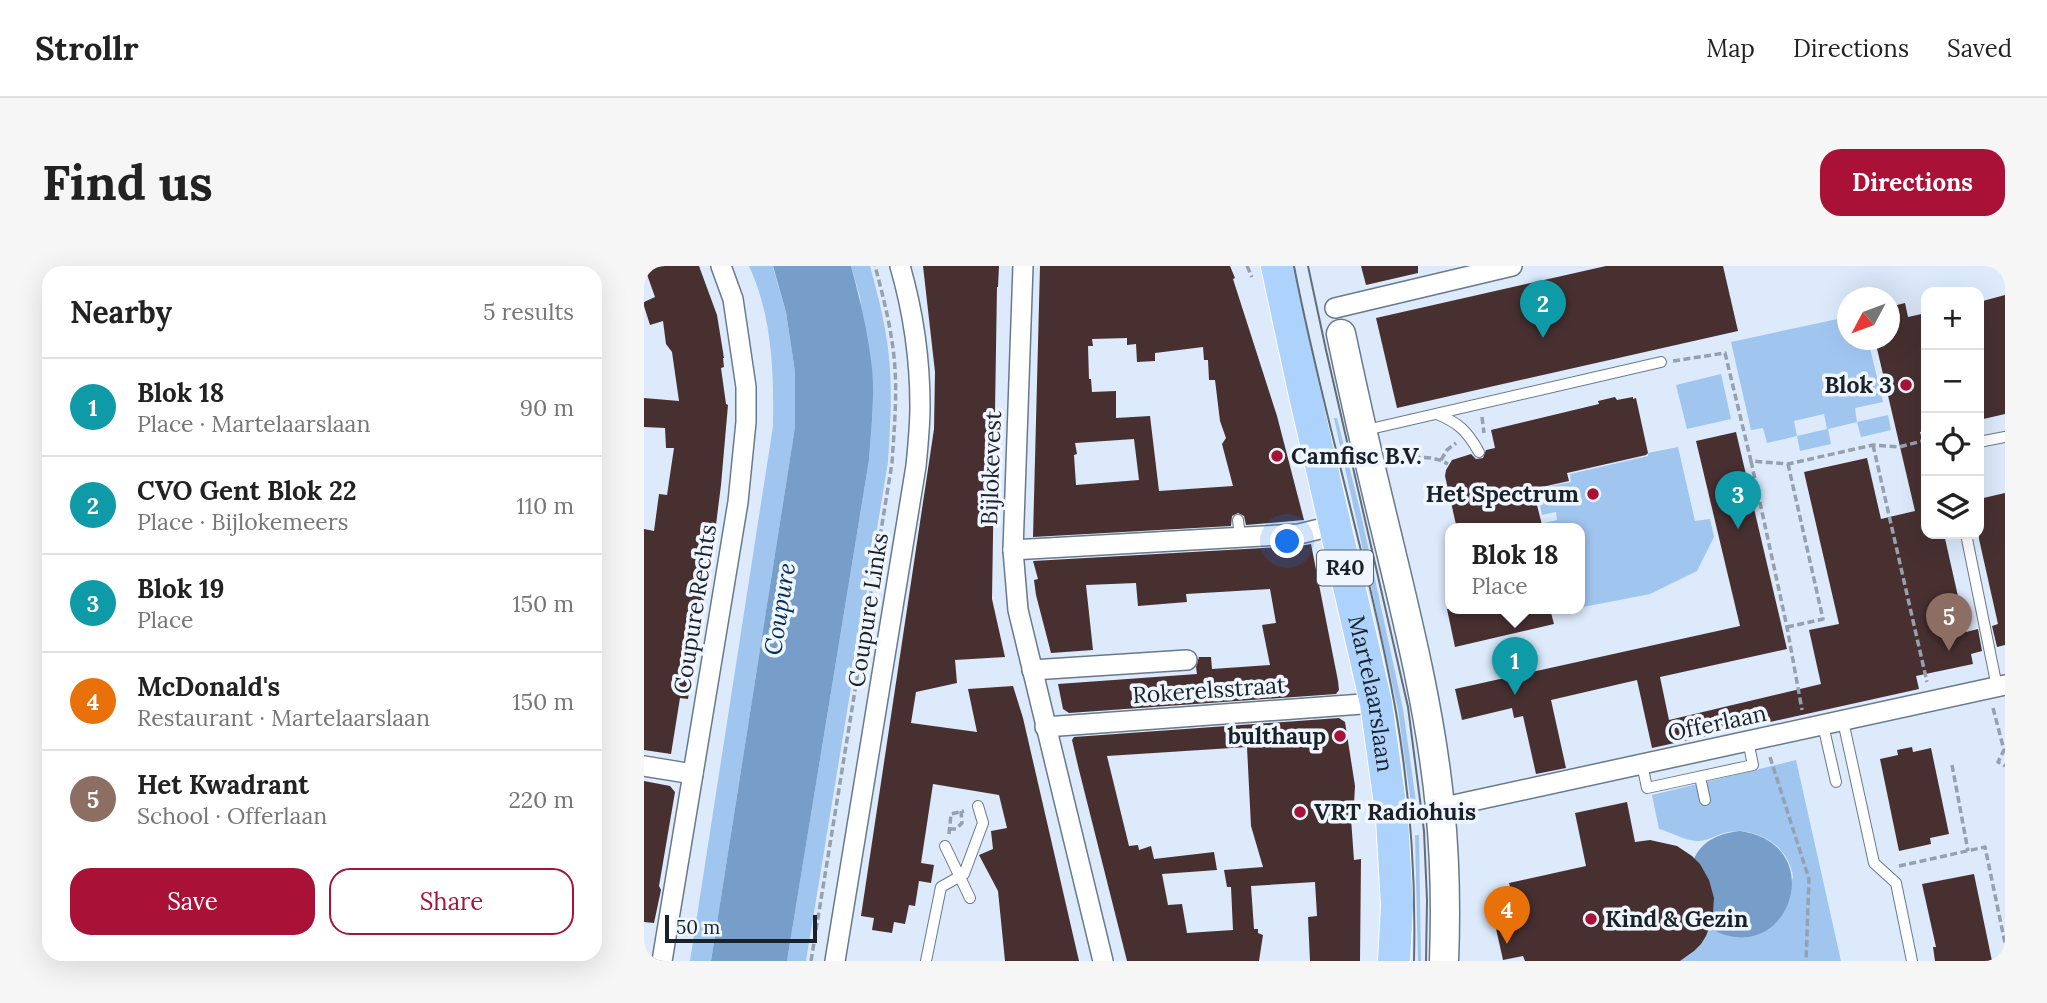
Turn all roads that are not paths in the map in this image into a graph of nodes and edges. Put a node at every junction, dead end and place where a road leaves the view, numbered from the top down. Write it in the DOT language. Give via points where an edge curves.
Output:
graph roads {
  1 [pos="720,266"];
  2 [pos="900,266"];
  3 [pos="1023,266"];
  4 [pos="1278,266"];
  5 [pos="1512,266"];
  6 [pos="1338,321"];
  7 [pos="1661,362"];
  8 [pos="1437,414"];
  9 [pos="1362,431"];
  10 [pos="2005,437"];
  11 [pos="1984,441"];
  12 [pos="1479,452"];
  13 [pos="1336,525"];
  14 [pos="1967,539"];
  15 [pos="1013,550"];
  16 [pos="1989,585"];
  17 [pos="1977,587"];
  18 [pos="1187,660"];
  19 [pos="1032,670"];
  20 [pos="1997,687"];
  21 [pos="1376,704"];
  22 [pos="1824,725"];
  23 [pos="1045,727"];
  24 [pos="1757,739"];
  25 [pos="1642,764"];
  26 [pos="644,766"];
  27 [pos="693,774"];
  28 [pos="1700,777"];
  29 [pos="1836,782"];
  30 [pos="1705,800"];
  31 [pos="978,807"];
  32 [pos="1440,808"];
  33 [pos="945,846"];
  34 [pos="960,876"];
  35 [pos="970,898"];
  36 [pos="662,961"];
  37 [pos="835,961"];
  38 [pos="926,961"];
  39 [pos="1102,961"];
  40 [pos="1394,961"];
  41 [pos="1444,961"];
  42 [pos="1912,961"];
  1 -- 27 [label="street, Coupure Rechts" via="733,299 746,387 746,422"];
  2 -- 37 [label="street, Coupure Links" via="919,364 916,466"];
  3 -- 15 [label="street, Bijlokevest"];
  4 -- 13 [label="main road, Martelaarslaan / R40"];
  5 -- 6 [label="street"];
  6 -- 9 [label="street, R40"];
  7 -- 8 [label="lane"];
  8 -- 9 [label="lane"];
  8 -- 12 [label="lane" via="1456,421"];
  9 -- 32 [label="street, R40" via="1411,634"];
  10 -- 11 [label="lane"];
  13 -- 15 [label="street" via="1299,534 1239,529"];
  13 -- 21 [label="main road, Martelaarslaan / R40"];
  14 -- 17 [label="lane"];
  15 -- 19 [label="street, Bijlokevest" via="1018,610"];
  16 -- 17 [label="lane"];
  17 -- 20 [label="lane"];
  18 -- 19 [label="street"];
  19 -- 23 [label="street, Bijlokevest"];
  20 -- 22 [label="street, Offerlaan"];
  21 -- 23 [label="street, Rokerelsstraat"];
  21 -- 40 [label="main road, Martelaarslaan / R40" via="1392,818"];
  22 -- 24 [label="street, Offerlaan"];
  22 -- 29 [label="lane"];
  22 -- 42 [label="lane" via="1874,863 1896,883"];
  23 -- 39 [label="street, Bijlokevest"];
  24 -- 25 [label="street, Offerlaan"];
  24 -- 28 [label="lane" via="1753,765"];
  25 -- 28 [label="lane" via="1647,789"];
  25 -- 32 [label="street, Offerlaan"];
  26 -- 27 [label="street"];
  27 -- 36 [label="street, Coupure Rechts"];
  28 -- 30 [label="lane"];
  31 -- 34 [label="lane" via="983,823"];
  32 -- 41 [label="street, R40"];
  33 -- 34 [label="lane"];
  34 -- 35 [label="lane"];
  34 -- 38 [label="lane" via="941,887"];
}
